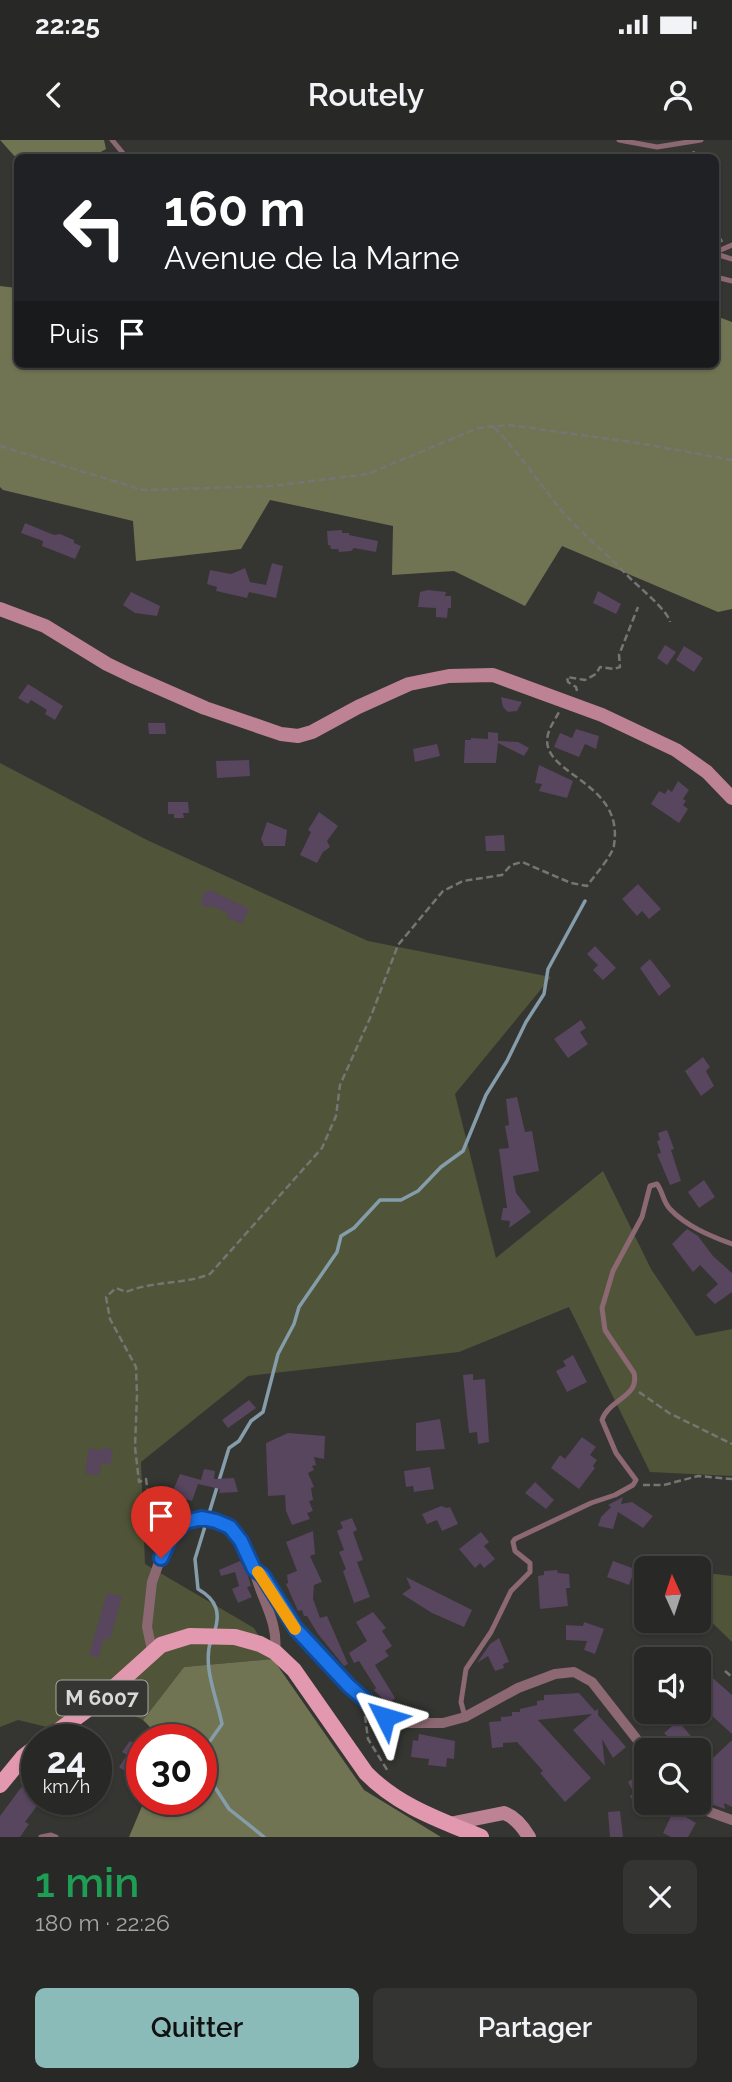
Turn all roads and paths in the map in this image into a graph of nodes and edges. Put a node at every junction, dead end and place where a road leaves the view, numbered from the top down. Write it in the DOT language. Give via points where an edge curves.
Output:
graph roads {
  1 [pos="112,140"];
  2 [pos="619,140"];
  3 [pos="701,140"];
  4 [pos="124,154"];
  5 [pos="719,236"];
  6 [pos="732,245"];
  7 [pos="724,249"];
  8 [pos="719,252"];
  9 [pos="494,427"];
  10 [pos="0,446"];
  11 [pos="732,460"];
  12 [pos="638,607"];
  13 [pos="0,609"];
  14 [pos="670,622"];
  15 [pos="566,700"];
  16 [pos="732,798"];
  17 [pos="732,1244"];
  18 [pos="633,1389"];
  19 [pos="732,1444"];
  20 [pos="732,1479"];
  21 [pos="633,1485"];
  22 [pos="158,1537"];
  23 [pos="254,1569"];
  24 [pos="267,1648"];
  25 [pos="152,1650"];
  26 [pos="725,1671"];
  27 [pos="732,1677"];
  28 [pos="362,1699"];
  29 [pos="465,1717"];
  30 [pos="68,1724"];
  31 [pos="636,1738"];
  32 [pos="21,1759"];
  33 [pos="392,1778"];
  34 [pos="0,1785"];
  35 [pos="711,1812"];
  36 [pos="483,1817"];
  37 [pos="732,1820"];
  38 [pos="449,1824"];
  39 [pos="41,1837"];
  40 [pos="56,1837"];
  41 [pos="482,1837"];
  42 [pos="529,1837"];
  1 -- 4 [label="lane"];
  2 -- 3 [label="lane" via="657,147"];
  5 -- 7 [label="path"];
  6 -- 7 [label="lane"];
  7 -- 8 [label="lane"];
  9 -- 10 [label="path" via="478,428 368,474 272,486 143,490"];
  9 -- 11 [label="path" via="509,425"];
  9 -- 14 [label="path" via="580,531 665,610"];
  12 -- 15 [label="path" via="619,655 620,667 600,667 585,680 567,677 577,691 569,692"];
  13 -- 15 [label="main road" via="45,626 107,664 181,698 281,734 312,732 409,684 449,676 493,675"];
  15 -- 16 [label="main road" via="676,750"];
  15 -- 22 [label="path" via="547,733 549,752 556,763 598,792 614,816 614,847 587,886 522,862 502,875 463,881 443,891 398,945 341,1085 336,1116 322,1148 210,1274 195,1281 169,1281 126,1292 116,1288 106,1297 110,1319 136,1367 135,1447 139,1482 146,1479 147,1487 146,1540 153,1545"];
  17 -- 18 [label="lane" via="689,1223 669,1208 657,1184 650,1186 642,1217 613,1271 602,1308 605,1331 635,1373"];
  18 -- 19 [label="path"];
  18 -- 21 [label="lane" via="608,1408 602,1420 616,1453 636,1478"];
  20 -- 21 [label="path" via="698,1476 664,1485"];
  21 -- 29 [label="lane" via="515,1539 515,1551 530,1563 530,1572 512,1591 466,1669 461,1703"];
  23 -- 24 [label="street" via="276,1639"];
  23 -- 25 [label="street" via="234,1530 202,1518 185,1522 170,1538 152,1582 147,1627"];
  23 -- 28 [label="street" via="296,1629"];
  24 -- 25 [label="main road, M 6007" via="223,1636 190,1636"];
  24 -- 38 [label="main road" via="294,1670 377,1784 400,1802"];
  25 -- 30 [label="main road, M 6007"];
  26 -- 27 [label="path"];
  28 -- 29 [label="street" via="399,1723 443,1723"];
  28 -- 33 [label="path" via="368,1739"];
  29 -- 31 [label="street" via="542,1678 574,1672 592,1682"];
  32 -- 34 [label="main road"];
  35 -- 37 [label="street"];
  36 -- 38 [label="main road"];
  36 -- 41 [label="main road"];
  36 -- 42 [label="main road" via="510,1815"];
  38 -- 41 [label="main road"];
  39 -- 40 [label="lane"];
}
